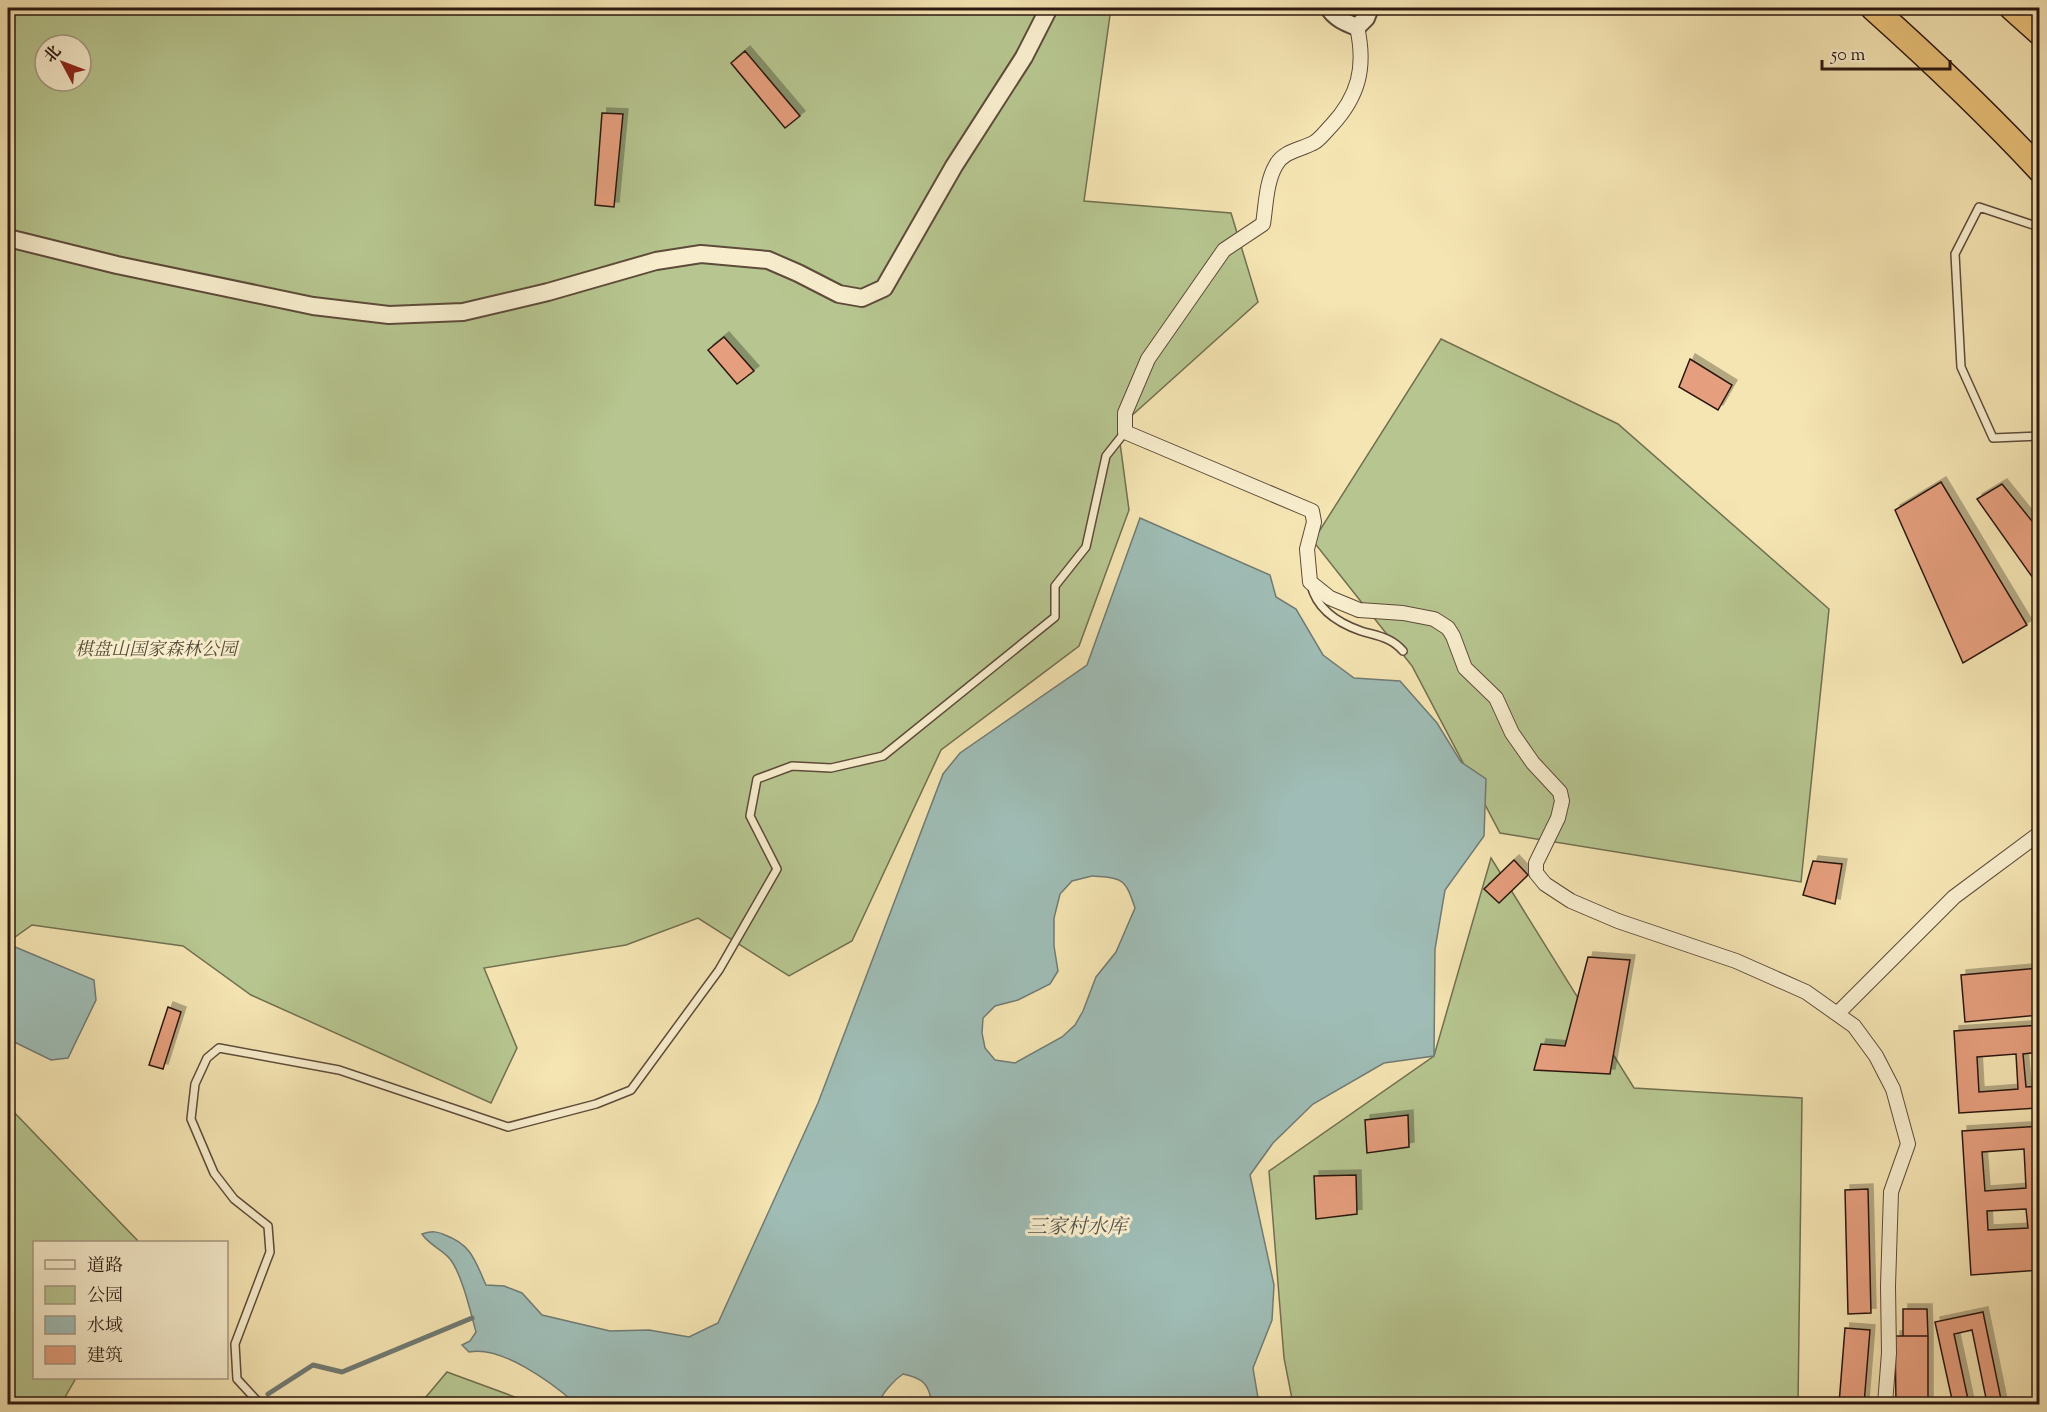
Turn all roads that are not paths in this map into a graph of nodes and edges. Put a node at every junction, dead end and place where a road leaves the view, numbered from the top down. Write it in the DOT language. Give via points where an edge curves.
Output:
graph roads {
  1 [pos="1049,8"];
  2 [pos="1329,8"];
  3 [pos="1370,8"];
  4 [pos="1873,8"];
  5 [pos="2012,8"];
  6 [pos="1357,27"];
  7 [pos="2040,33"];
  8 [pos="2040,170"];
  9 [pos="2039,227"];
  10 [pos="8,238"];
  11 [pos="1125,432"];
  12 [pos="2040,436"];
  13 [pos="1310,582"];
  14 [pos="1403,651"];
  15 [pos="2040,833"];
  16 [pos="1837,1014"];
  17 [pos="260,1404"];
  18 [pos="1886,1404"];
  1 -- 10 [label="street" via="1024,57 954,166 884,288 862,298 839,294 768,260 701,255 656,261 463,312 389,315 313,306"];
  2 -- 6 [label="street" via="1345,23"];
  3 -- 6 [label="street"];
  4 -- 8 [label="highway" via="1937,65"];
  5 -- 7 [label="highway"];
  6 -- 11 [label="street" via="1360,79 1343,113 1316,142 1289,152 1276,164 1269,182 1263,224 1224,250 1148,359 1125,413"];
  9 -- 12 [label="lane" via="1979,207 1955,254 1961,367 1994,438"];
  11 -- 13 [label="street" via="1312,511 1314,522 1307,549"];
  11 -- 17 [label="lane" via="1106,456 1086,547 1055,586 1055,617 883,756 831,768 792,766 757,779 750,816 777,869 719,970 631,1090 596,1104 508,1127 339,1070 219,1048 207,1058 195,1084 191,1119 214,1173 234,1199 268,1226 270,1252 235,1344 237,1379"];
  13 -- 14 [label="lane" via="1313,596 1325,612 1359,630 1385,637"];
  13 -- 16 [label="street" via="1330,598 1359,610 1434,618 1448,628 1465,668 1496,698 1512,733 1560,792 1558,818 1536,863 1536,873 1545,884 1571,901 1618,921 1736,961 1786,983"];
  15 -- 16 [label="street" via="1954,897"];
  16 -- 18 [label="street" via="1854,1026 1876,1056 1893,1089 1908,1144 1891,1192"];
}
